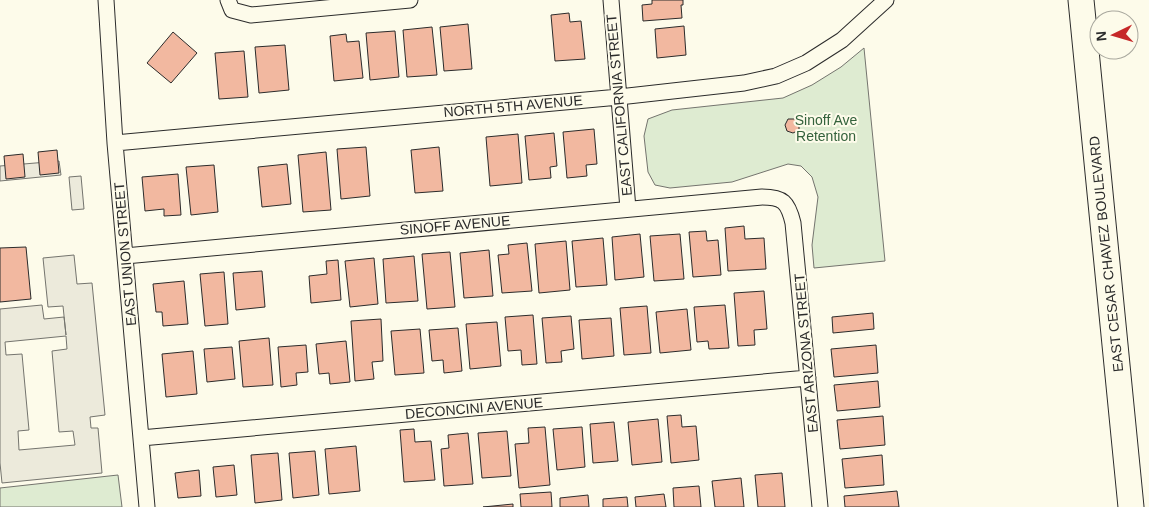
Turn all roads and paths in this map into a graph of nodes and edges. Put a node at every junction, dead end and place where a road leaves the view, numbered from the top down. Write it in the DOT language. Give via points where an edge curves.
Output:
graph roads {
  1 [pos="106,0"];
  2 [pos="410,0"];
  3 [pos="610,0"];
  4 [pos="886,0"];
  5 [pos="1081,0"];
  6 [pos="230,5"];
  7 [pos="619,97"];
  8 [pos="115,143"];
  9 [pos="784,202"];
  10 [pos="628,209"];
  11 [pos="125,256"];
  12 [pos="808,378"];
  13 [pos="141,438"];
  14 [pos="147,507"];
  15 [pos="820,507"];
  16 [pos="1131,507"];
  1 -- 8 [label="street, EAST UNION STREET"];
  2 -- 6 [label="street" via="251,15"];
  3 -- 7 [label="street, EAST CALIFORNIA STREET"];
  4 -- 7 [label="street, NORTH 5TH AVENUE" via="842,40 806,63 776,76 744,83"];
  5 -- 16 [label="highway, EAST CESAR CHAVEZ BOULEVARD"];
  7 -- 8 [label="street, NORTH 5TH AVENUE"];
  7 -- 10 [label="street, EAST CALIFORNIA STREET"];
  8 -- 11 [label="street, EAST UNION STREET"];
  9 -- 10 [label="street, SINOFF AVENUE" via="778,198 762,197"];
  9 -- 12 [label="street, EAST ARIZONA STREET" via="793,223"];
  10 -- 11 [label="street, SINOFF AVENUE"];
  11 -- 13 [label="street, EAST UNION STREET"];
  12 -- 13 [label="street, DECONCINI AVENUE"];
  12 -- 15 [label="street, EAST ARIZONA STREET"];
  13 -- 14 [label="street, EAST UNION STREET"];
}
